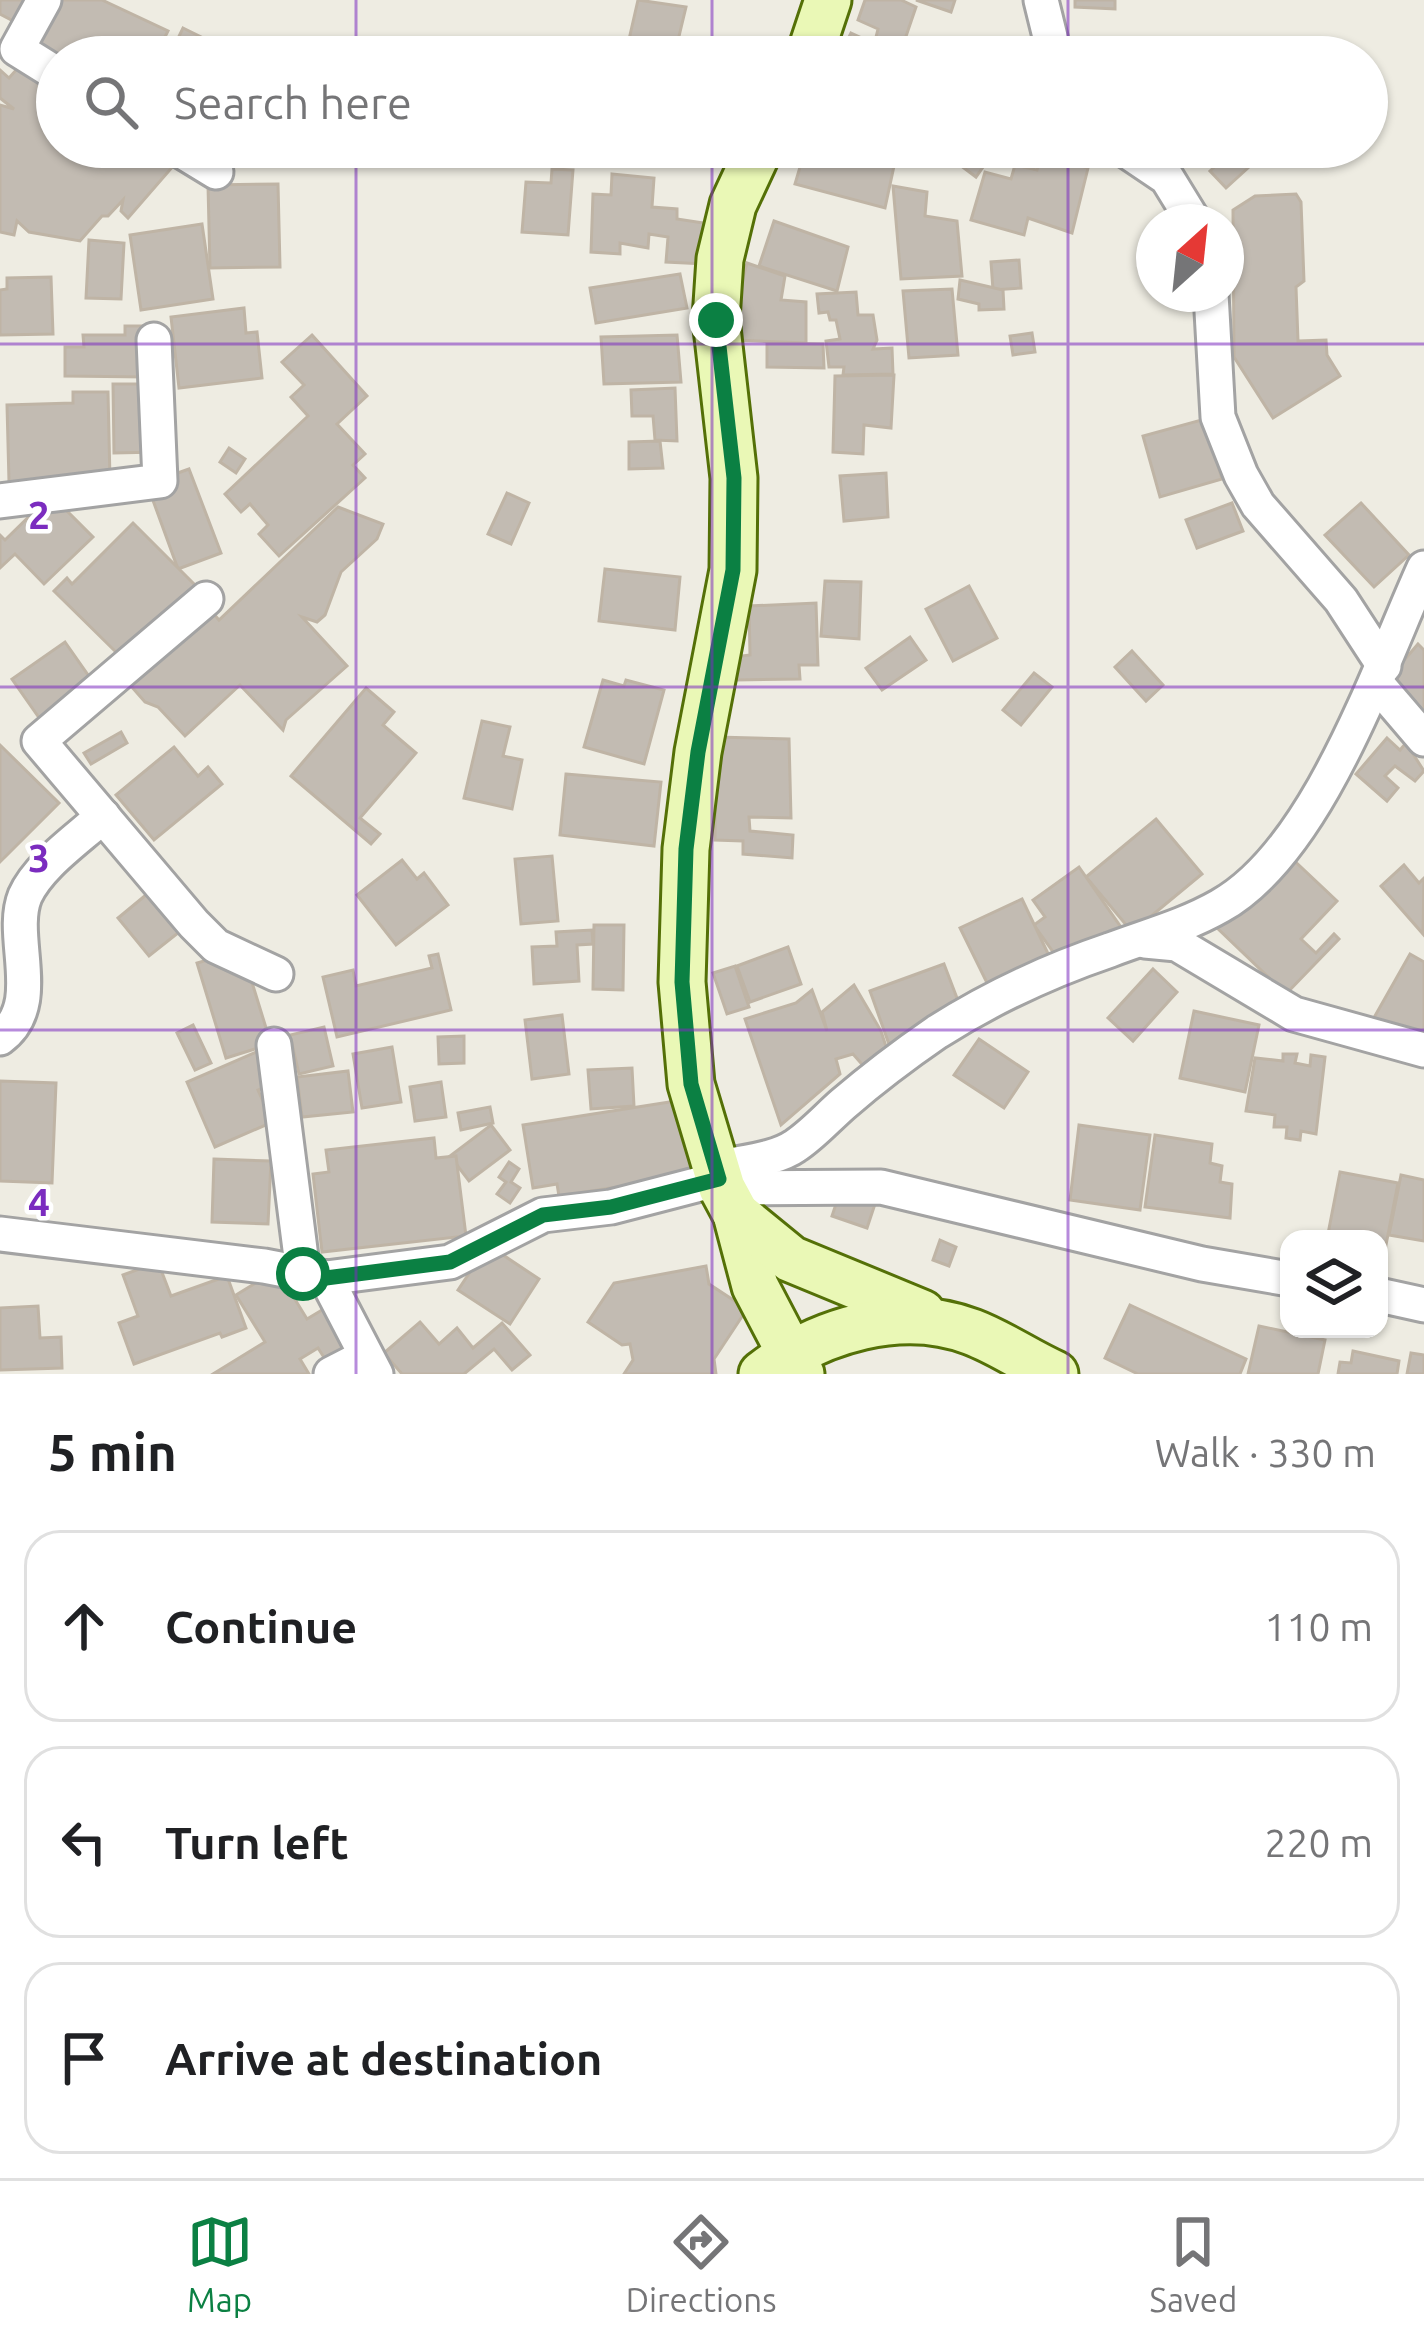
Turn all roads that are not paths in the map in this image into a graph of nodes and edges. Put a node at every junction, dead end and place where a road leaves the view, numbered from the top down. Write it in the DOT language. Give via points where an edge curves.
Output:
graph roads {
  1 [pos="44,0"];
  2 [pos="828,0"];
  3 [pos="1041,0"];
  4 [pos="816,36"];
  5 [pos="1050,36"];
  6 [pos="36,61"];
  7 [pos="209,168"];
  8 [pos="750,168"];
  9 [pos="1152,168"];
  10 [pos="216,172"];
  11 [pos="1183,204"];
  12 [pos="1212,312"];
  13 [pos="154,340"];
  14 [pos="0,501"];
  15 [pos="1424,568"];
  16 [pos="206,599"];
  17 [pos="1380,675"];
  18 [pos="1424,740"];
  19 [pos="103,816"];
  20 [pos="1139,940"];
  21 [pos="276,974"];
  22 [pos="0,1038"];
  23 [pos="274,1045"];
  24 [pos="1424,1050"];
  25 [pos="723,1187"];
  26 [pos="0,1234"];
  27 [pos="822,1275"];
  28 [pos="315,1276"];
  29 [pos="1280,1277"];
  30 [pos="1424,1281"];
  31 [pos="1388,1282"];
  32 [pos="755,1286"];
  33 [pos="1388,1297"];
  34 [pos="1424,1305"];
  35 [pos="968,1330"];
  36 [pos="838,1353"];
  37 [pos="371,1365"];
  38 [pos="784,1367"];
  39 [pos="331,1374"];
  40 [pos="740,1374"];
  41 [pos="1054,1374"];
  1 -- 6 [label="street" via="16,49"];
  2 -- 4 [label="main road"];
  3 -- 5 [label="street"];
  7 -- 10 [label="street"];
  8 -- 25 [label="main road" via="721,259 716,320 734,478 733,570 698,752 682,982 691,1084"];
  9 -- 11 [label="street"];
  12 -- 17 [label="street" via="1218,417 1241,475 1341,600"];
  13 -- 14 [label="street" via="160,481"];
  15 -- 17 [label="street"];
  16 -- 19 [label="street" via="39,740"];
  17 -- 18 [label="street"];
  17 -- 20 [label="street" via="1289,842 1255,882"];
  19 -- 21 [label="street" via="216,946"];
  19 -- 22 [label="street" via="22,902 22,1001"];
  20 -- 24 [label="street" via="1177,944 1294,1014"];
  20 -- 25 [label="street" via="1030,983 938,1032 791,1149"];
  23 -- 28 [label="street"];
  25 -- 27 [label="main road" via="790,1259"];
  25 -- 28 [label="street" via="543,1215 450,1262"];
  25 -- 29 [label="street" via="881,1187"];
  25 -- 32 [label="main road"];
  26 -- 28 [label="street"];
  27 -- 35 [label="main road"];
  27 -- 36 [label="main road" via="841,1306"];
  28 -- 37 [label="street"];
  30 -- 31 [label="street"];
  32 -- 38 [label="main road"];
  32 -- 40 [label="main road"];
  33 -- 34 [label="street"];
  35 -- 36 [label="main road" via="921,1320 878,1323"];
  35 -- 41 [label="main road"];
  36 -- 38 [label="main road"];
  37 -- 39 [label="street"];
}
